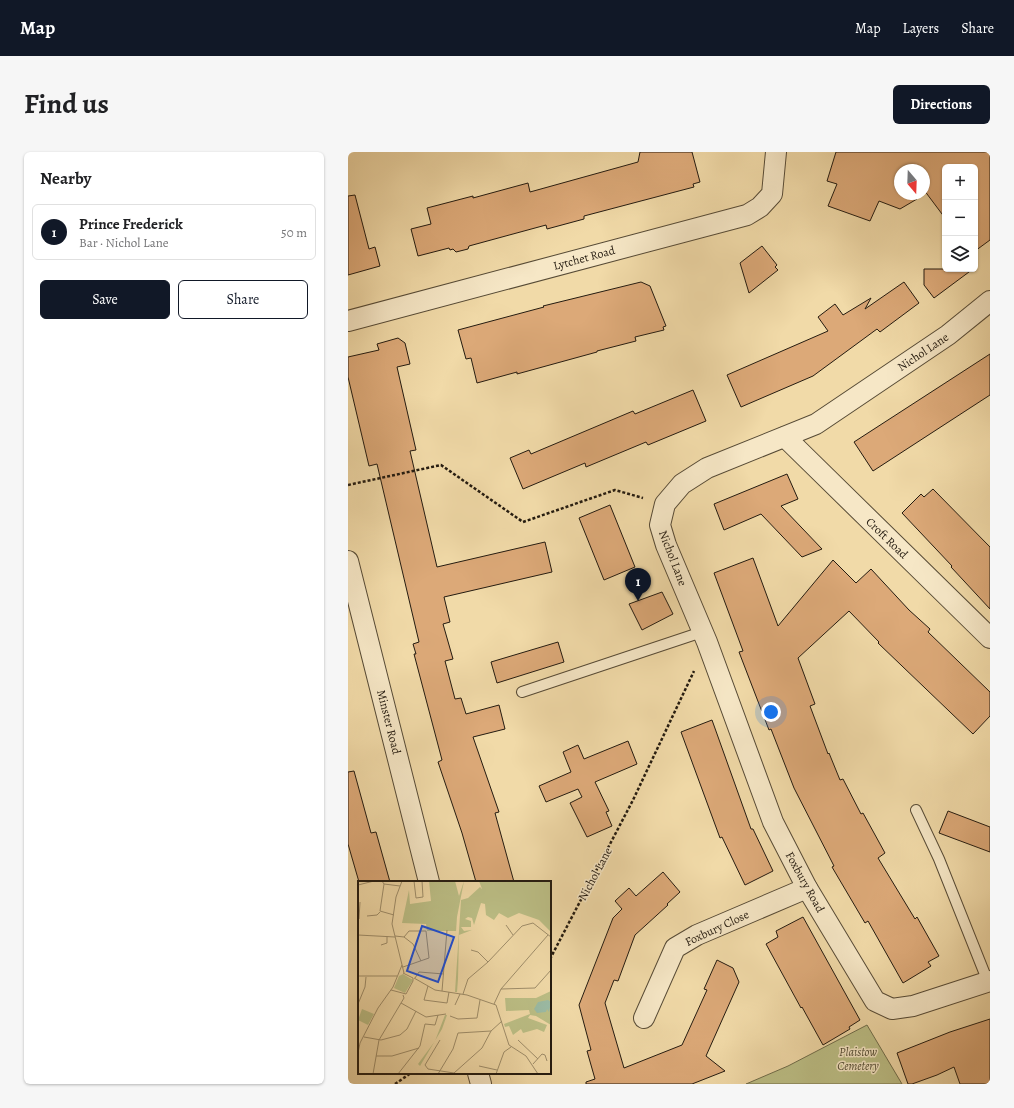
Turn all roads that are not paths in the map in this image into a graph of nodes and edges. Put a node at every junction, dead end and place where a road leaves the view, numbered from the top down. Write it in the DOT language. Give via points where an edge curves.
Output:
graph roads {
  1 [pos="776,152"];
  2 [pos="990,301"];
  3 [pos="348,321"];
  4 [pos="785,437"];
  5 [pos="348,561"];
  6 [pos="705,637"];
  7 [pos="990,638"];
  8 [pos="522,692"];
  9 [pos="916,810"];
  10 [pos="429,881"];
  11 [pos="807,888"];
  12 [pos="989,982"];
  13 [pos="644,1018"];
  14 [pos="478,1074"];
  15 [pos="481,1084"];
  1 -- 3 [label="street, Lytchet Road" via="772,194 760,207 747,215"];
  2 -- 4 [label="street, Nichol Lane" via="948,335 816,424"];
  4 -- 6 [label="street, Nichol Lane" via="708,468 682,484 665,504 660,525 662,532"];
  4 -- 7 [label="street, Croft Road"];
  5 -- 10 [label="street, Minster Road"];
  6 -- 8 [label="lane"];
  6 -- 11 [label="street, Foxbury Road" via="773,822"];
  9 -- 12 [label="lane" via="939,859"];
  11 -- 12 [label="street, Foxbury Road" via="875,1001 892,1009 913,1006"];
  11 -- 13 [label="street, Foxbury Close" via="697,935 675,948"];
  14 -- 15 [label="street"];
}
